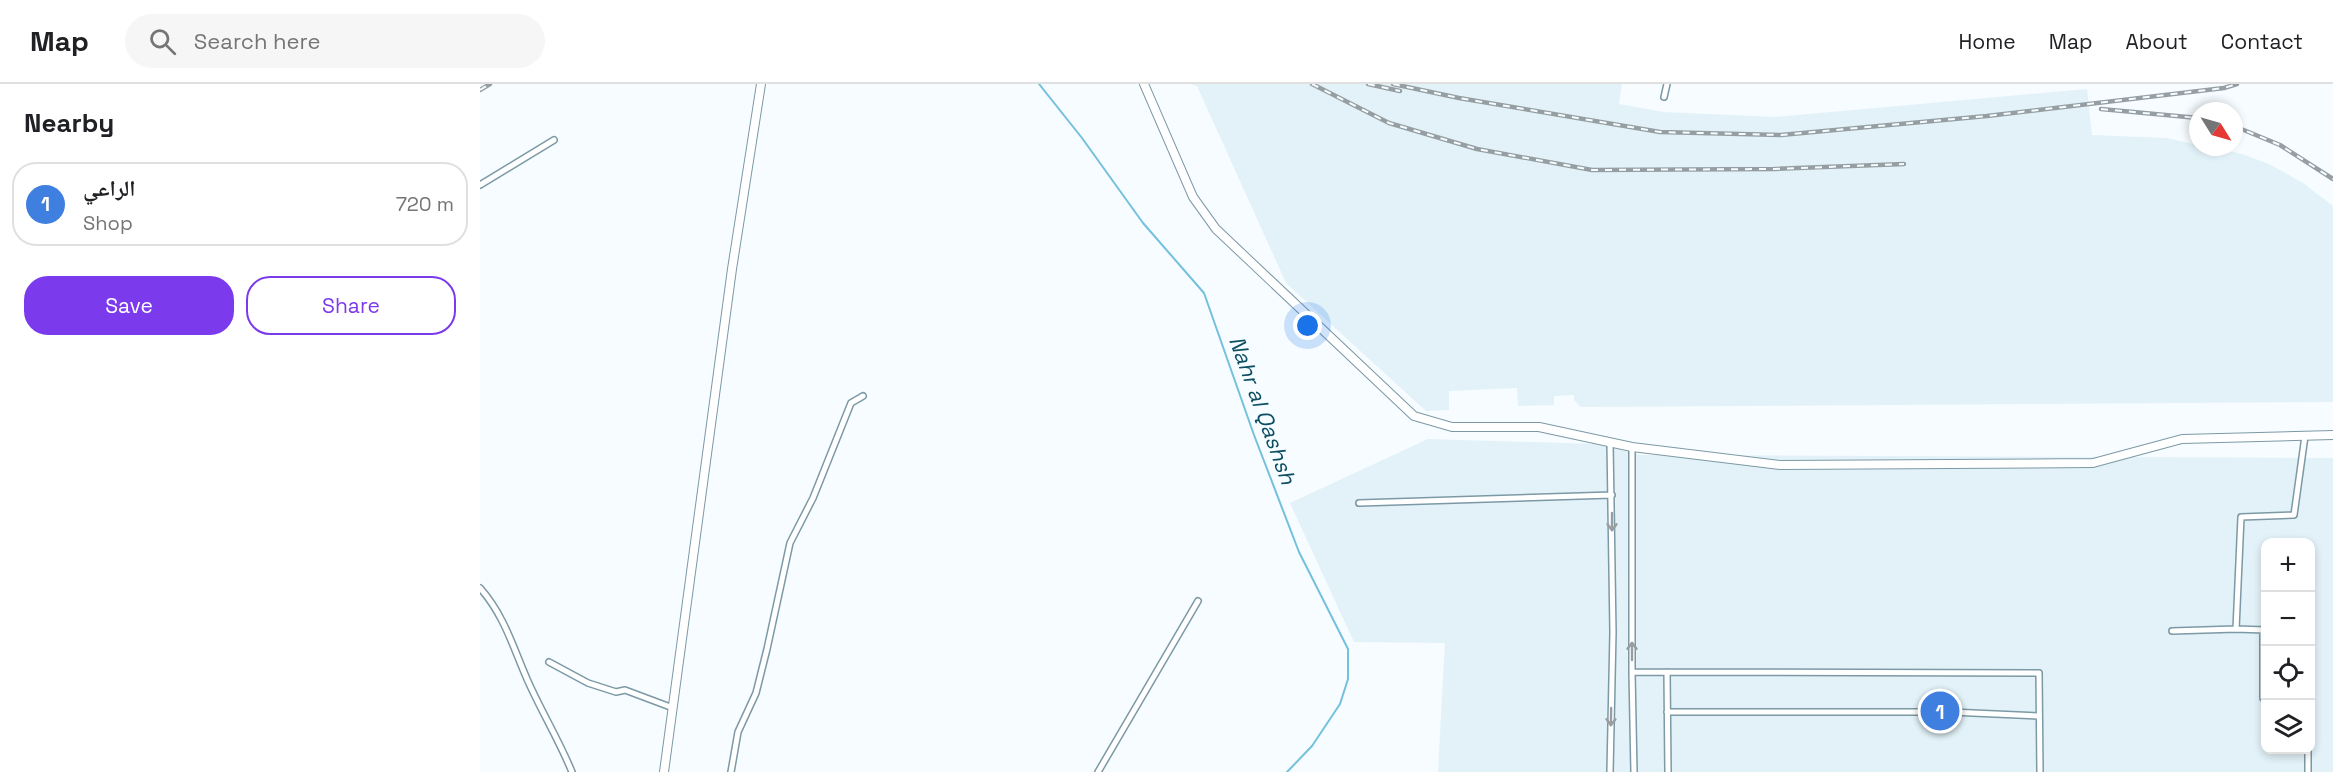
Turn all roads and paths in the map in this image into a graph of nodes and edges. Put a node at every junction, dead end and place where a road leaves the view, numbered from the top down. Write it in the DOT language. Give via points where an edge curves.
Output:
graph roads {
  1 [pos="761,84"];
  2 [pos="1144,84"];
  3 [pos="1667,84"];
  4 [pos="1664,97"];
  5 [pos="554,140"];
  6 [pos="480,185"];
  7 [pos="863,396"];
  8 [pos="2333,435"];
  9 [pos="2305,436"];
  10 [pos="1610,443"];
  11 [pos="1632,447"];
  12 [pos="1612,495"];
  13 [pos="1359,503"];
  14 [pos="480,588"];
  15 [pos="1198,601"];
  16 [pos="2236,628"];
  17 [pos="2261,630"];
  18 [pos="2172,631"];
  19 [pos="549,662"];
  20 [pos="1632,672"];
  21 [pos="1667,672"];
  22 [pos="673,708"];
  23 [pos="1667,712"];
  24 [pos="2039,716"];
  25 [pos="2308,754"];
  26 [pos="572,772"];
  27 [pos="664,772"];
  28 [pos="731,772"];
  29 [pos="1098,772"];
  30 [pos="1610,772"];
  31 [pos="1634,772"];
  32 [pos="1668,772"];
  33 [pos="2040,772"];
  34 [pos="2308,772"];
  1 -- 22 [label="street"];
  2 -- 10 [label="street" via="1193,196 1216,229 1414,416 1452,427 1539,427"];
  3 -- 4 [label="street"];
  5 -- 6 [label="street"];
  7 -- 28 [label="street" via="851,403 813,498 790,543 756,693 738,732"];
  8 -- 9 [label="street"];
  9 -- 11 [label="street" via="2182,439 2093,463 1780,465"];
  9 -- 16 [label="street" via="2294,515 2241,517"];
  10 -- 11 [label="street"];
  10 -- 12 [label="street"];
  20 -- 11 [label="street, one-way"];
  12 -- 13 [label="street"];
  12 -- 30 [label="street, one-way"];
  14 -- 26 [label="street" via="510,636"];
  15 -- 29 [label="street"];
  16 -- 17 [label="street"];
  16 -- 18 [label="street"];
  19 -- 22 [label="street" via="588,683 616,692 625,690"];
  20 -- 21 [label="street"];
  20 -- 31 [label="street"];
  21 -- 23 [label="street"];
  21 -- 24 [label="street" via="2039,673"];
  22 -- 27 [label="street"];
  23 -- 24 [label="street" via="1951,712"];
  23 -- 32 [label="street"];
  24 -- 33 [label="street"];
  25 -- 34 [label="street"];
}
